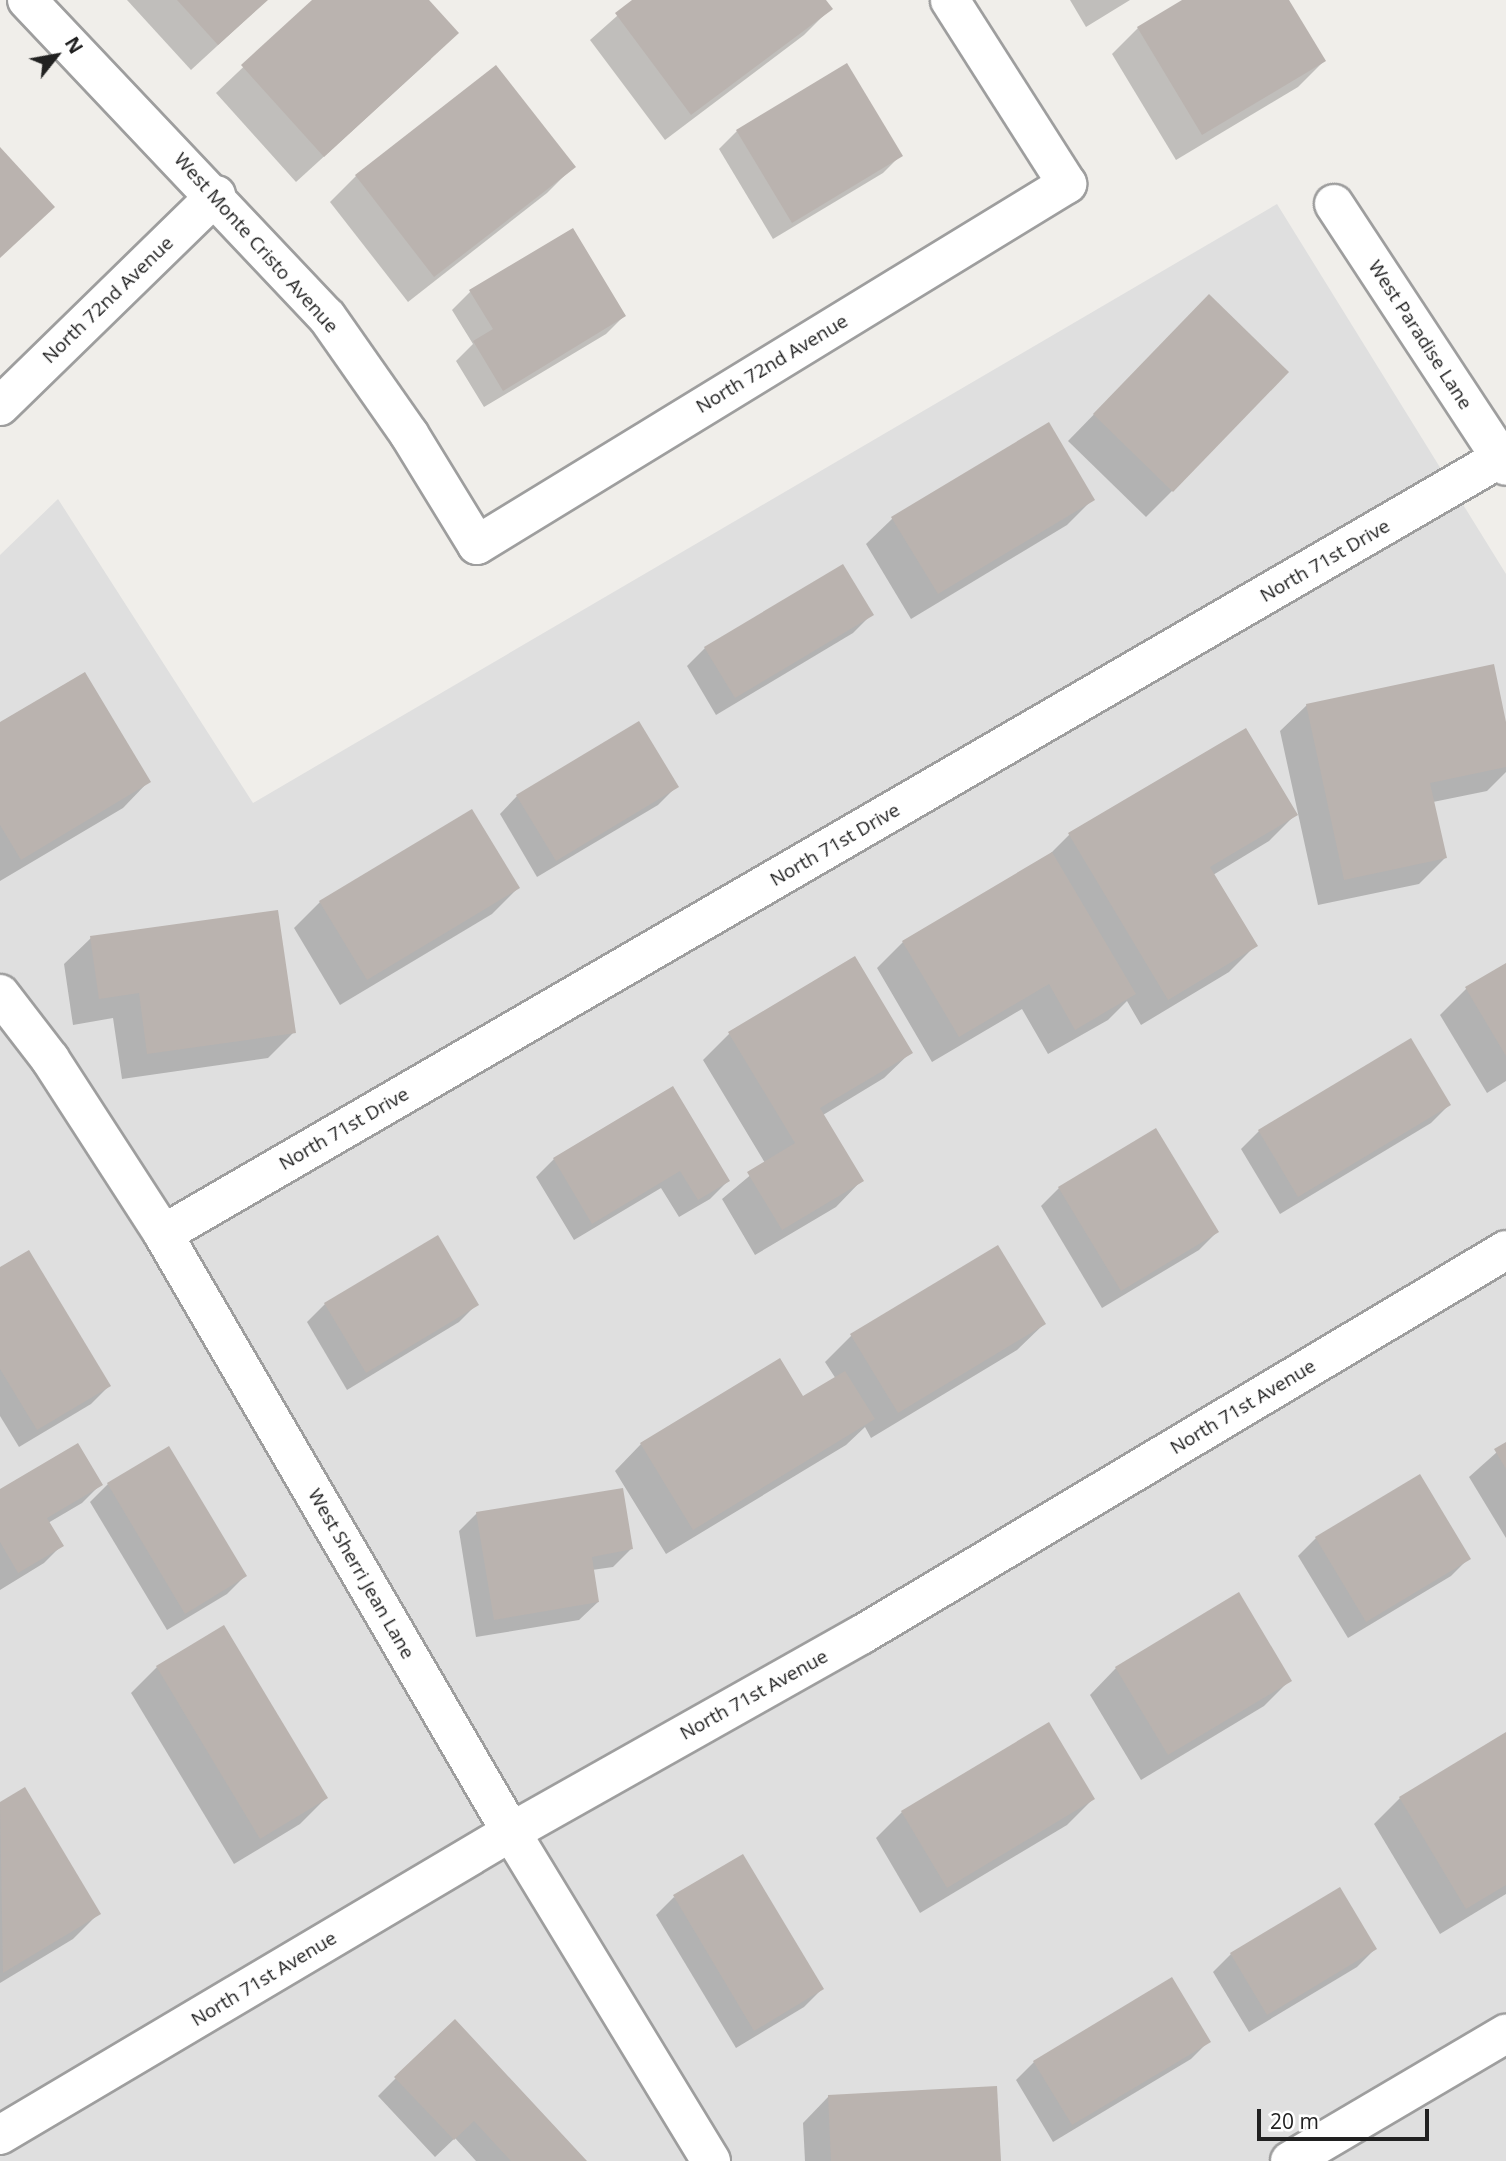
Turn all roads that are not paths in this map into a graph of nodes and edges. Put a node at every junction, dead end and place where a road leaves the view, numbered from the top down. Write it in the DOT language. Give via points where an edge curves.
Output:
graph roads {
  1 [pos="27,0"];
  2 [pos="950,0"];
  3 [pos="216,195"];
  4 [pos="1334,204"];
  5 [pos="0,405"];
  6 [pos="1505,460"];
  7 [pos="477,545"];
  8 [pos="0,994"];
  9 [pos="163,1234"];
  10 [pos="1506,1250"];
  11 [pos="511,1832"];
  12 [pos="1506,2034"];
  13 [pos="0,2135"];
  14 [pos="712,2161"];
  15 [pos="1290,2161"];
  1 -- 3 [label="street, West Monte Cristo Avenue"];
  2 -- 7 [label="street, North 72nd Avenue" via="1067,184"];
  3 -- 5 [label="street, North 72nd Avenue"];
  3 -- 7 [label="street, West Monte Cristo Avenue" via="327,317 409,434"];
  4 -- 6 [label="street, West Paradise Lane"];
  6 -- 9 [label="street, North 71st Drive"];
  8 -- 9 [label="street, West Sherri Jean Lane" via="50,1059"];
  9 -- 11 [label="street, West Sherri Jean Lane"];
  10 -- 11 [label="street, North 71st Avenue" via="861,1635"];
  11 -- 13 [label="street, North 71st Avenue"];
  11 -- 14 [label="street, West Sherri Jean Lane"];
  12 -- 15 [label="street"];
}
